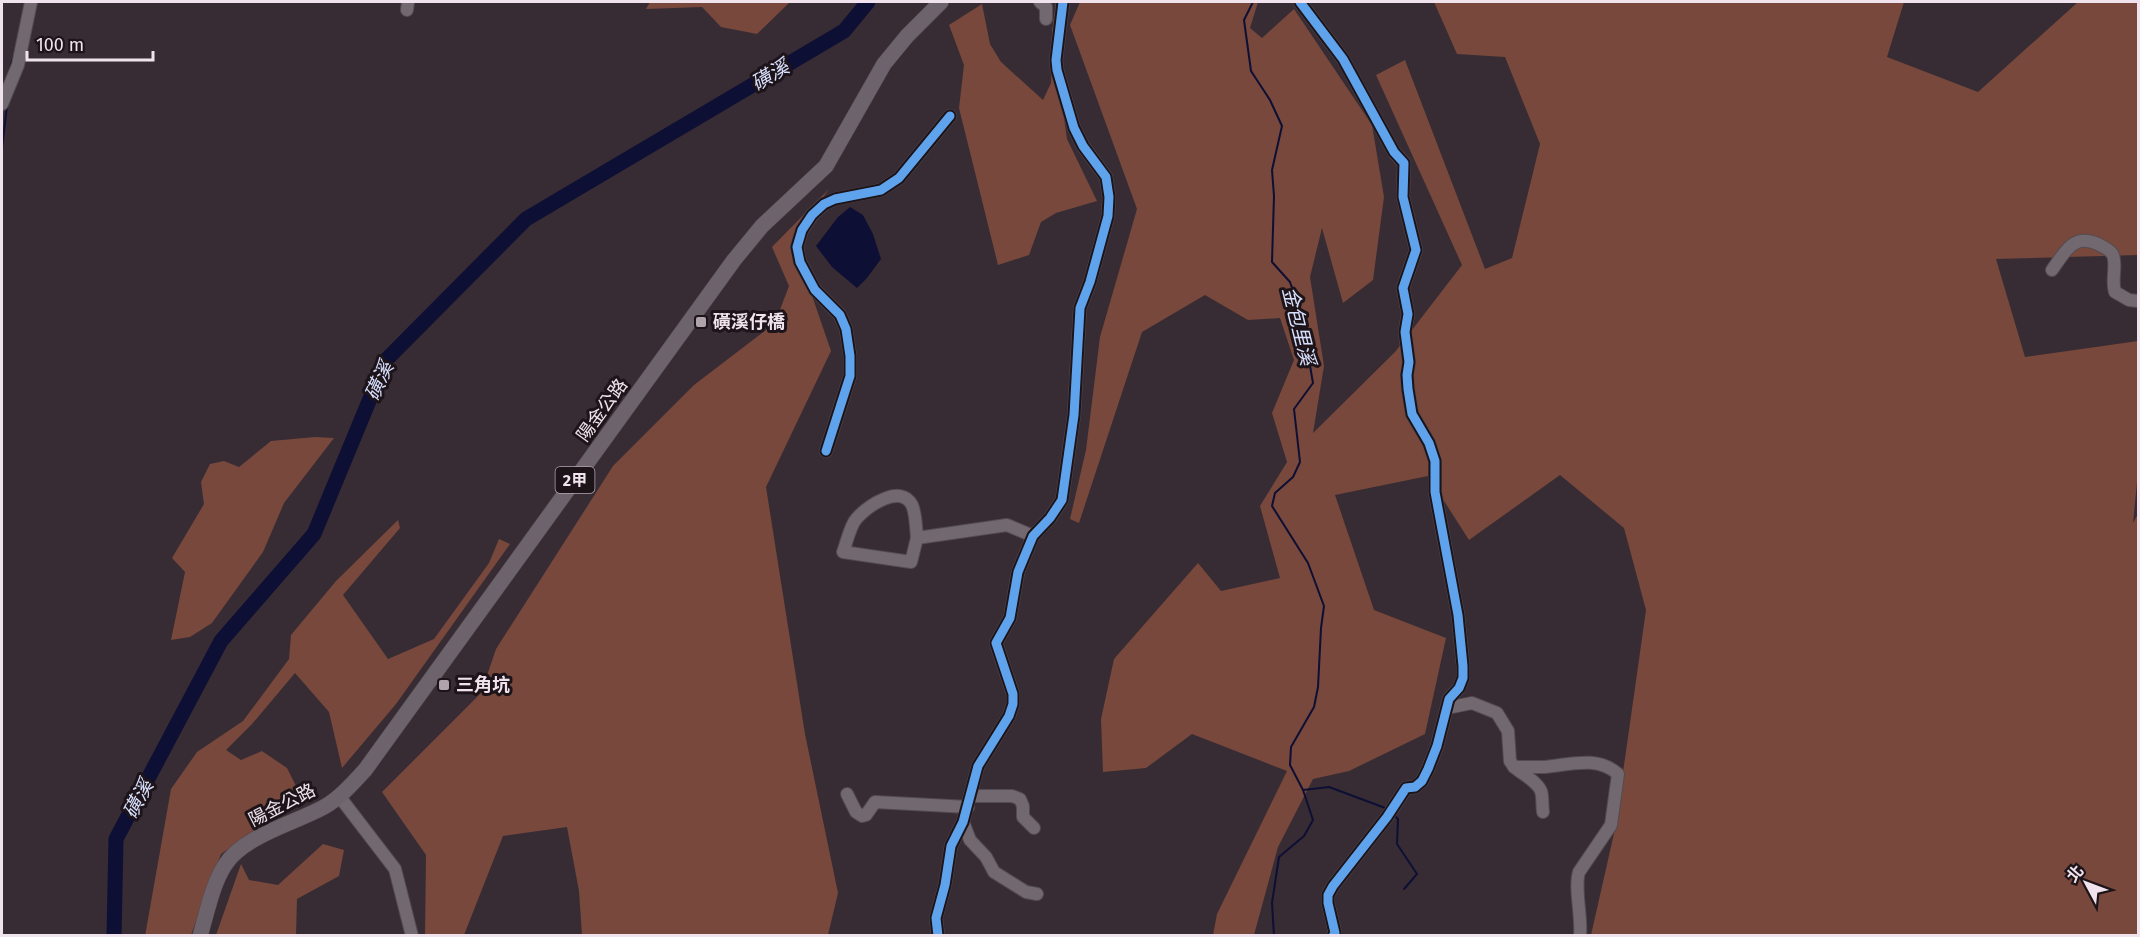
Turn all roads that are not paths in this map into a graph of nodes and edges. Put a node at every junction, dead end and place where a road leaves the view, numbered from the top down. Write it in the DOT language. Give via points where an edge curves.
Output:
graph roads {
  1 [pos="31,2"];
  2 [pos="941,2"];
  3 [pos="1040,2"];
  4 [pos="1063,2"];
  5 [pos="1300,2"];
  6 [pos="1046,19"];
  7 [pos="2,104"];
  8 [pos="950,116"];
  9 [pos="2052,270"];
  10 [pos="2139,301"];
  11 [pos="826,451"];
  12 [pos="1033,536"];
  13 [pos="917,538"];
  14 [pos="1447,708"];
  15 [pos="1514,767"];
  16 [pos="847,795"];
  17 [pos="339,796"];
  18 [pos="969,801"];
  19 [pos="1543,812"];
  20 [pos="963,822"];
  21 [pos="1034,828"];
  22 [pos="1036,894"];
  23 [pos="200,936"];
  24 [pos="412,936"];
  25 [pos="938,936"];
  26 [pos="1333,936"];
  27 [pos="1580,936"];
  1 -- 7 [label="street" via="18,65"];
  2 -- 17 [label="main road, 陽金公路 / 2甲" via="884,64 826,166 762,226 734,260 365,770"];
  3 -- 6 [label="street" via="1046,7"];
  4 -- 12 [label="street" via="1057,70 1074,128 1106,177 1108,216 1080,308 1074,415 1062,500"];
  5 -- 14 [label="street" via="1343,59 1394,152 1404,163 1403,197 1416,250 1403,288 1408,314 1407,389 1412,414 1435,461 1436,492 1463,666 1463,678"];
  8 -- 11 [label="street" via="899,178 881,190 824,204 802,230 797,247 800,262 815,290 840,315 850,356 850,376"];
  9 -- 10 [label="street" via="2064,253 2084,239 2112,253 2115,292"];
  12 -- 13 [label="street" via="1007,525"];
  12 -- 18 [label="street" via="1018,572 1010,618 996,644 1013,704 978,766"];
  13 -- 13 [label="street" via="911,562 843,552 855,519 881,500 898,495 913,506"];
  14 -- 15 [label="street" via="1472,703 1497,713 1508,731 1510,762"];
  14 -- 26 [label="street" via="1422,781 1406,788 1328,895"];
  15 -- 19 [label="street" via="1540,790"];
  15 -- 27 [label="street" via="1587,762 1606,766 1618,774 1611,825 1577,879"];
  16 -- 18 [label="street" via="862,816 875,802"];
  17 -- 23 [label="main road, 陽金公路 / 2甲" via="239,849 218,879"];
  17 -- 24 [label="street" via="395,869"];
  18 -- 20 [label="street"];
  18 -- 21 [label="street" via="1012,796 1020,799 1023,817"];
  20 -- 22 [label="street" via="970,840 986,856 994,872"];
  20 -- 25 [label="street" via="949,852 936,918"];
}
